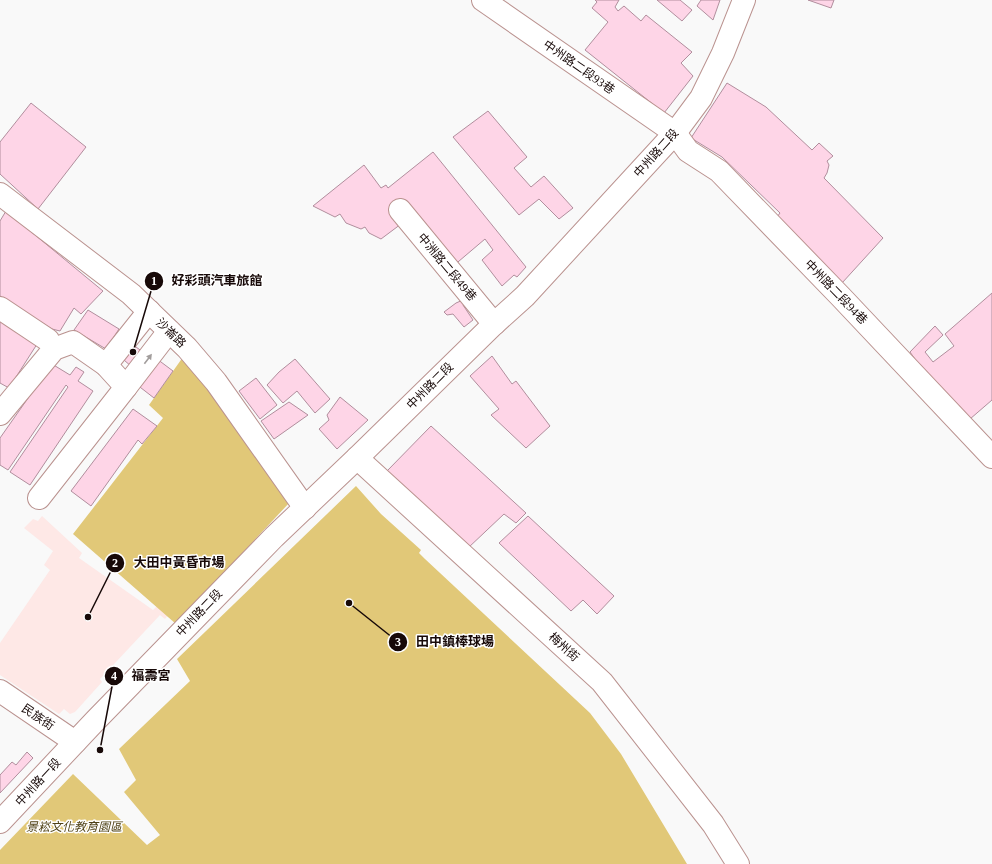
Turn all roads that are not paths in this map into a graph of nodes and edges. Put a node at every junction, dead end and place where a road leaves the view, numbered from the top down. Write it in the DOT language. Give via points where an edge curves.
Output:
graph roads {
  1 [pos="483,0"];
  2 [pos="744,0"];
  3 [pos="675,133"];
  4 [pos="2,200"];
  5 [pos="400,210"];
  6 [pos="0,308"];
  7 [pos="149,312"];
  8 [pos="494,324"];
  9 [pos="169,331"];
  10 [pos="48,340"];
  11 [pos="106,365"];
  12 [pos="126,386"];
  13 [pos="0,414"];
  14 [pos="992,457"];
  15 [pos="357,458"];
  16 [pos="39,498"];
  17 [pos="305,508"];
  18 [pos="0,691"];
  19 [pos="75,742"];
  20 [pos="0,822"];
  21 [pos="738,864"];
  1 -- 3 [label="street, 中州路二段93巷"];
  2 -- 3 [label="street, 中州路二段" via="723,53 701,98"];
  3 -- 8 [label="street, 中州路二段" via="525,296"];
  3 -- 14 [label="street, 中州路二段94巷" via="688,151 719,171"];
  4 -- 7 [label="street, 沙崙路" via="131,294"];
  5 -- 8 [label="street, 中洲路二段49巷"];
  6 -- 10 [label="street"];
  7 -- 9 [label="street, 沙崙路"];
  7 -- 11 [label="street"];
  8 -- 15 [label="street, 中州路二段"];
  12 -- 9 [label="street, one-way"];
  9 -- 17 [label="street, 沙崙路" via="216,382"];
  11 -- 12 [label="street"];
  11 -- 13 [label="street" via="73,342 54,349"];
  12 -- 16 [label="street"];
  15 -- 17 [label="street, 中州路二段"];
  15 -- 21 [label="street, 梅州街" via="602,682 713,824"];
  17 -- 19 [label="street, 中州路二段"];
  18 -- 19 [label="street, 民族街"];
  19 -- 20 [label="street, 中州路一段"];
}
